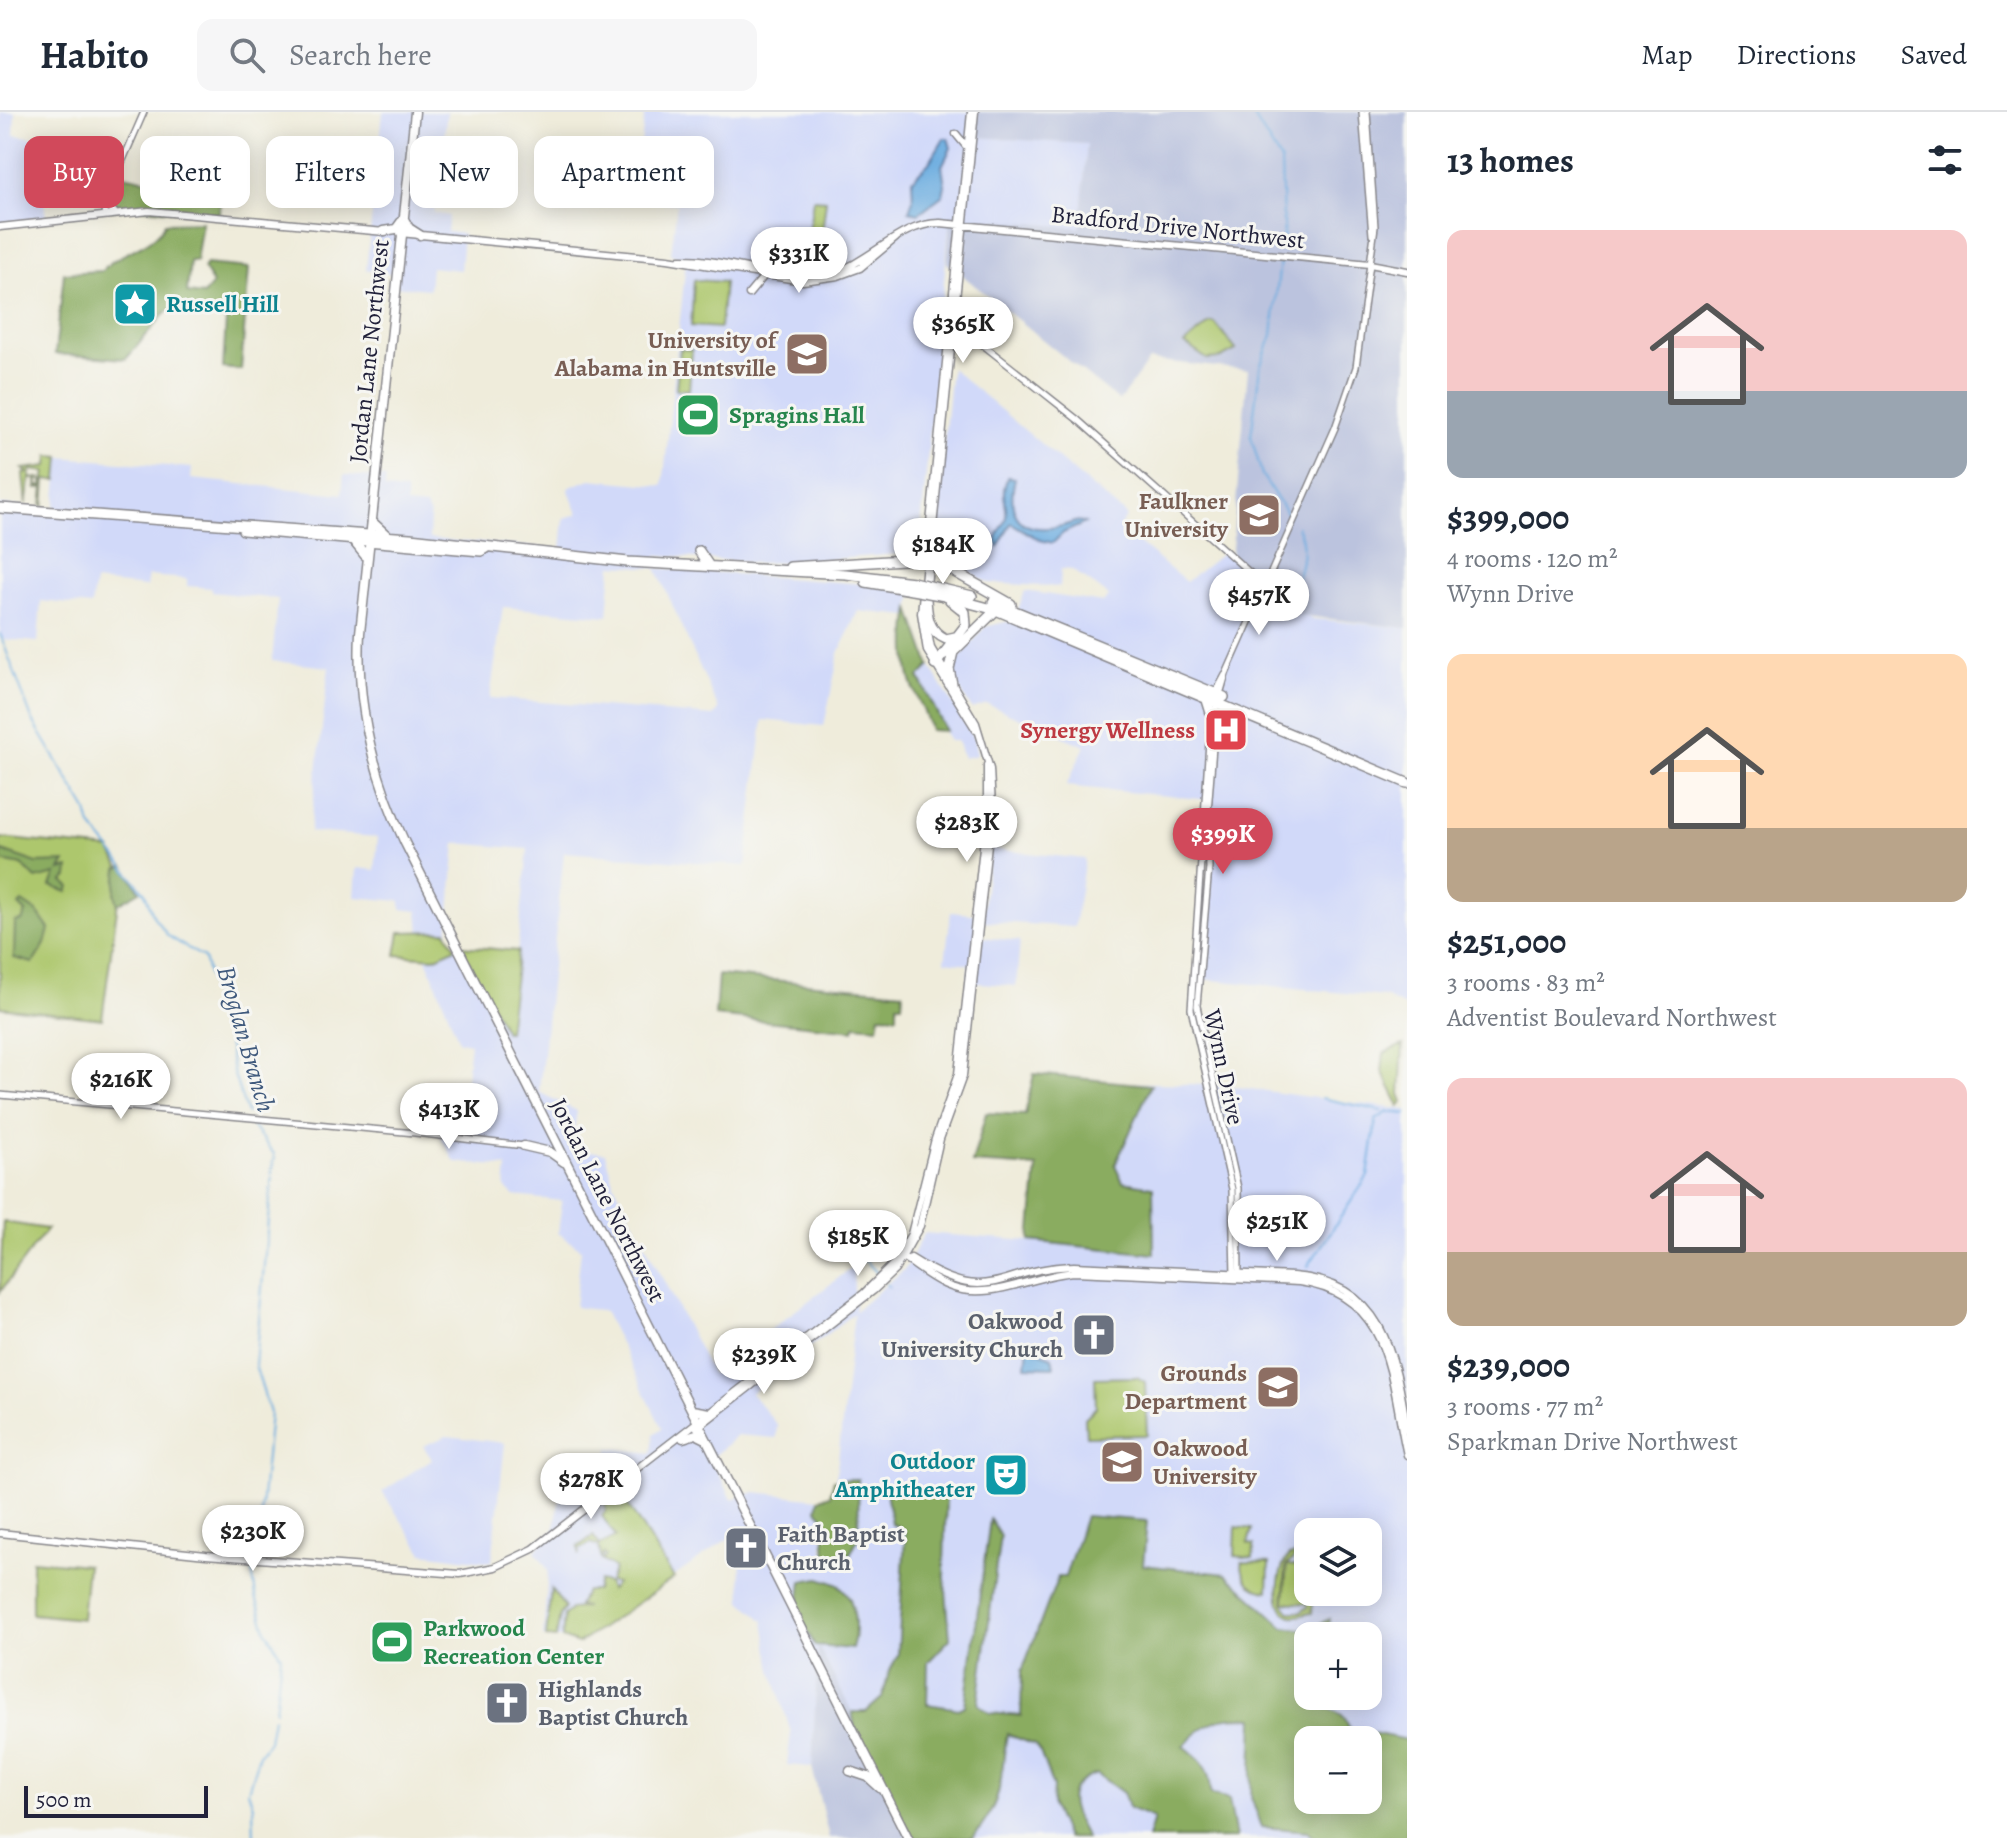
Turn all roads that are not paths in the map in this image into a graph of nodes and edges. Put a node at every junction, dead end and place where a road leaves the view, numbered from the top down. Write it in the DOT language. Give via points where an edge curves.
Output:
graph roads {
  1 [pos="144,112"];
  2 [pos="415,112"];
  3 [pos="973,112"];
  4 [pos="1364,112"];
  5 [pos="970,121"];
  6 [pos="967,147"];
  7 [pos="104,209"];
  8 [pos="962,210"];
  9 [pos="404,217"];
  10 [pos="940,223"];
  11 [pos="960,223"];
  12 [pos="980,225"];
  13 [pos="0,227"];
  14 [pos="383,231"];
  15 [pos="403,233"];
  16 [pos="420,235"];
  17 [pos="959,237"];
  18 [pos="897,238"];
  19 [pos="401,247"];
  20 [pos="672,260"];
  21 [pos="1370,264"];
  22 [pos="1407,268"];
  23 [pos="769,276"];
  24 [pos="749,294"];
  25 [pos="950,322"];
  26 [pos="963,328"];
  27 [pos="950,333"];
  28 [pos="0,508"];
  29 [pos="371,523"];
  30 [pos="929,535"];
  31 [pos="365,538"];
  32 [pos="389,540"];
  33 [pos="699,551"];
  34 [pos="368,554"];
  35 [pos="904,559"];
  36 [pos="928,561"];
  37 [pos="942,565"];
  38 [pos="709,566"];
  39 [pos="738,568"];
  40 [pos="831,576"];
  41 [pos="892,579"];
  42 [pos="858,581"];
  43 [pos="912,586"];
  44 [pos="1265,586"];
  45 [pos="939,591"];
  46 [pos="926,599"];
  47 [pos="996,610"];
  48 [pos="1020,611"];
  49 [pos="960,636"];
  50 [pos="953,652"];
  51 [pos="938,664"];
  52 [pos="1226,674"];
  53 [pos="952,684"];
  54 [pos="1219,697"];
  55 [pos="1213,713"];
  56 [pos="976,730"];
  57 [pos="987,765"];
  58 [pos="1407,783"];
  59 [pos="0,1095"];
  60 [pos="552,1133"];
  61 [pos="524,1146"];
  62 [pos="540,1148"];
  63 [pos="560,1150"];
  64 [pos="571,1172"];
  65 [pos="915,1236"];
  66 [pos="1235,1242"];
  67 [pos="902,1255"];
  68 [pos="1239,1258"];
  69 [pos="918,1266"];
  70 [pos="895,1270"];
  71 [pos="1217,1273"];
  72 [pos="1254,1274"];
  73 [pos="1236,1276"];
  74 [pos="1305,1277"];
  75 [pos="1279,1281"];
  76 [pos="692,1410"];
  77 [pos="709,1413"];
  78 [pos="699,1424"];
  79 [pos="1407,1429"];
  80 [pos="686,1434"];
  81 [pos="707,1439"];
  82 [pos="1407,1455"];
  83 [pos="0,1533"];
  84 [pos="866,1755"];
  85 [pos="887,1795"];
  86 [pos="908,1838"];
  1 -- 7 [label="street"];
  2 -- 9 [label="main road, Jordan Lane Northwest"];
  3 -- 5 [label="main road"];
  3 -- 8 [label="main road"];
  4 -- 21 [label="street" via="1375,227"];
  5 -- 6 [label="main road"];
  5 -- 6 [label="main road" via="956,133"];
  6 -- 8 [label="main road"];
  7 -- 13 [label="main road" via="95,215"];
  7 -- 14 [label="main road"];
  8 -- 10 [label="main road"];
  8 -- 11 [label="main road"];
  8 -- 12 [label="main road"];
  9 -- 14 [label="main road" via="396,229"];
  9 -- 15 [label="main road, Jordan Lane Northwest"];
  9 -- 16 [label="main road"];
  10 -- 11 [label="main road, Bradford Drive Northwest"];
  10 -- 17 [label="main road"];
  10 -- 18 [label="main road"];
  11 -- 12 [label="main road, Bradford Drive Northwest"];
  11 -- 17 [label="main road"];
  12 -- 17 [label="main road"];
  12 -- 21 [label="main road, Bradford Drive Northwest"];
  14 -- 15 [label="main road"];
  14 -- 19 [label="main road"];
  15 -- 16 [label="main road"];
  15 -- 19 [label="main road, Jordan Lane Northwest"];
  16 -- 19 [label="main road"];
  16 -- 20 [label="main road"];
  17 -- 25 [label="main road"];
  18 -- 20 [label="main road" via="852,266 822,275"];
  18 -- 23 [label="main road" via="874,259 844,274 803,281"];
  19 -- 29 [label="main road, Jordan Lane Northwest"];
  20 -- 23 [label="main road"];
  21 -- 22 [label="main road, Bradford Drive Northwest"];
  21 -- 44 [label="street" via="1352,383"];
  23 -- 24 [label="main road" via="759,278"];
  25 -- 26 [label="street"];
  25 -- 27 [label="main road"];
  25 -- 30 [label="main road"];
  26 -- 27 [label="main road"];
  26 -- 44 [label="street" via="1082,424"];
  27 -- 30 [label="main road"];
  28 -- 31 [label="highway"];
  29 -- 31 [label="highway"];
  29 -- 32 [label="highway"];
  30 -- 35 [label="highway"];
  30 -- 36 [label="main road"];
  30 -- 37 [label="highway"];
  31 -- 32 [label="highway"];
  31 -- 34 [label="highway"];
  31 -- 34 [label="main road, Jordan Lane Northwest"];
  32 -- 34 [label="highway"];
  32 -- 38 [label="highway"];
  33 -- 38 [label="highway"];
  34 -- 60 [label="main road, Jordan Lane Northwest" via="359,653 369,741 383,791"];
  35 -- 36 [label="highway"];
  35 -- 39 [label="highway"];
  36 -- 37 [label="highway"];
  36 -- 46 [label="main road"];
  36 -- 51 [label="main road" via="921,625"];
  37 -- 48 [label="highway"];
  38 -- 39 [label="highway"];
  39 -- 40 [label="highway"];
  40 -- 41 [label="highway"];
  40 -- 42 [label="highway"];
  41 -- 42 [label="highway"];
  41 -- 43 [label="highway"];
  42 -- 43 [label="highway"];
  43 -- 45 [label="highway, bridge"];
  44 -- 52 [label="street"];
  45 -- 47 [label="highway"];
  45 -- 48 [label="highway"];
  45 -- 49 [label="highway" via="965,612"];
  46 -- 49 [label="highway" via="935,632 946,639"];
  46 -- 51 [label="main road" via="925,629"];
  47 -- 50 [label="highway"];
  47 -- 54 [label="highway"];
  48 -- 54 [label="highway"];
  49 -- 51 [label="highway"];
  50 -- 51 [label="highway"];
  50 -- 53 [label="highway"];
  51 -- 53 [label="main road"];
  51 -- 56 [label="main road"];
  52 -- 54 [label="street"];
  52 -- 54 [label="street"];
  53 -- 56 [label="main road"];
  54 -- 55 [label="highway"];
  54 -- 55 [label="highway"];
  54 -- 58 [label="highway"];
  55 -- 66 [label="street, Wynn Drive" via="1191,1009 1232,1189"];
  55 -- 68 [label="street, Wynn Drive" via="1209,868 1197,1006 1238,1188"];
  56 -- 57 [label="main road"];
  57 -- 65 [label="main road" via="992,807 965,1065"];
  57 -- 67 [label="main road" via="987,811 959,1067"];
  59 -- 61 [label="street"];
  60 -- 62 [label="main road"];
  60 -- 63 [label="main road, Jordan Lane Northwest"];
  61 -- 62 [label="street"];
  61 -- 64 [label="main road" via="550,1152"];
  62 -- 63 [label="street"];
  63 -- 64 [label="main road, Jordan Lane Northwest"];
  64 -- 76 [label="main road, Jordan Lane Northwest"];
  65 -- 67 [label="main road"];
  65 -- 69 [label="main road" via="912,1252"];
  66 -- 71 [label="street" via="1230,1267"];
  66 -- 73 [label="street, Wynn Drive"];
  67 -- 69 [label="main road"];
  67 -- 70 [label="main road"];
  67 -- 77 [label="main road" via="864,1293"];
  68 -- 72 [label="street"];
  68 -- 73 [label="street, Wynn Drive"];
  69 -- 70 [label="main road"];
  69 -- 71 [label="main road" via="975,1286 1059,1267"];
  69 -- 73 [label="main road" via="943,1284 972,1292 1065,1273"];
  70 -- 78 [label="main road"];
  71 -- 73 [label="main road"];
  72 -- 73 [label="main road"];
  72 -- 74 [label="main road"];
  73 -- 75 [label="main road"];
  74 -- 75 [label="main road"];
  74 -- 79 [label="main road" via="1342,1290 1376,1320 1394,1356"];
  75 -- 82 [label="main road" via="1329,1290 1367,1318 1388,1357"];
  76 -- 77 [label="main road"];
  76 -- 78 [label="main road, Jordan Lane Northwest"];
  76 -- 80 [label="main road"];
  77 -- 78 [label="main road"];
  78 -- 80 [label="main road"];
  78 -- 81 [label="main road, Jordan Lane Northwest"];
  80 -- 81 [label="main road"];
  80 -- 83 [label="main road" via="526,1553 460,1574"];
  81 -- 84 [label="main road, Jordan Lane Northwest"];
  84 -- 85 [label="main road, Jordan Lane Northwest"];
  84 -- 85 [label="main road" via="861,1767 850,1771 872,1780"];
  85 -- 86 [label="main road, Jordan Lane Northwest"];
}
